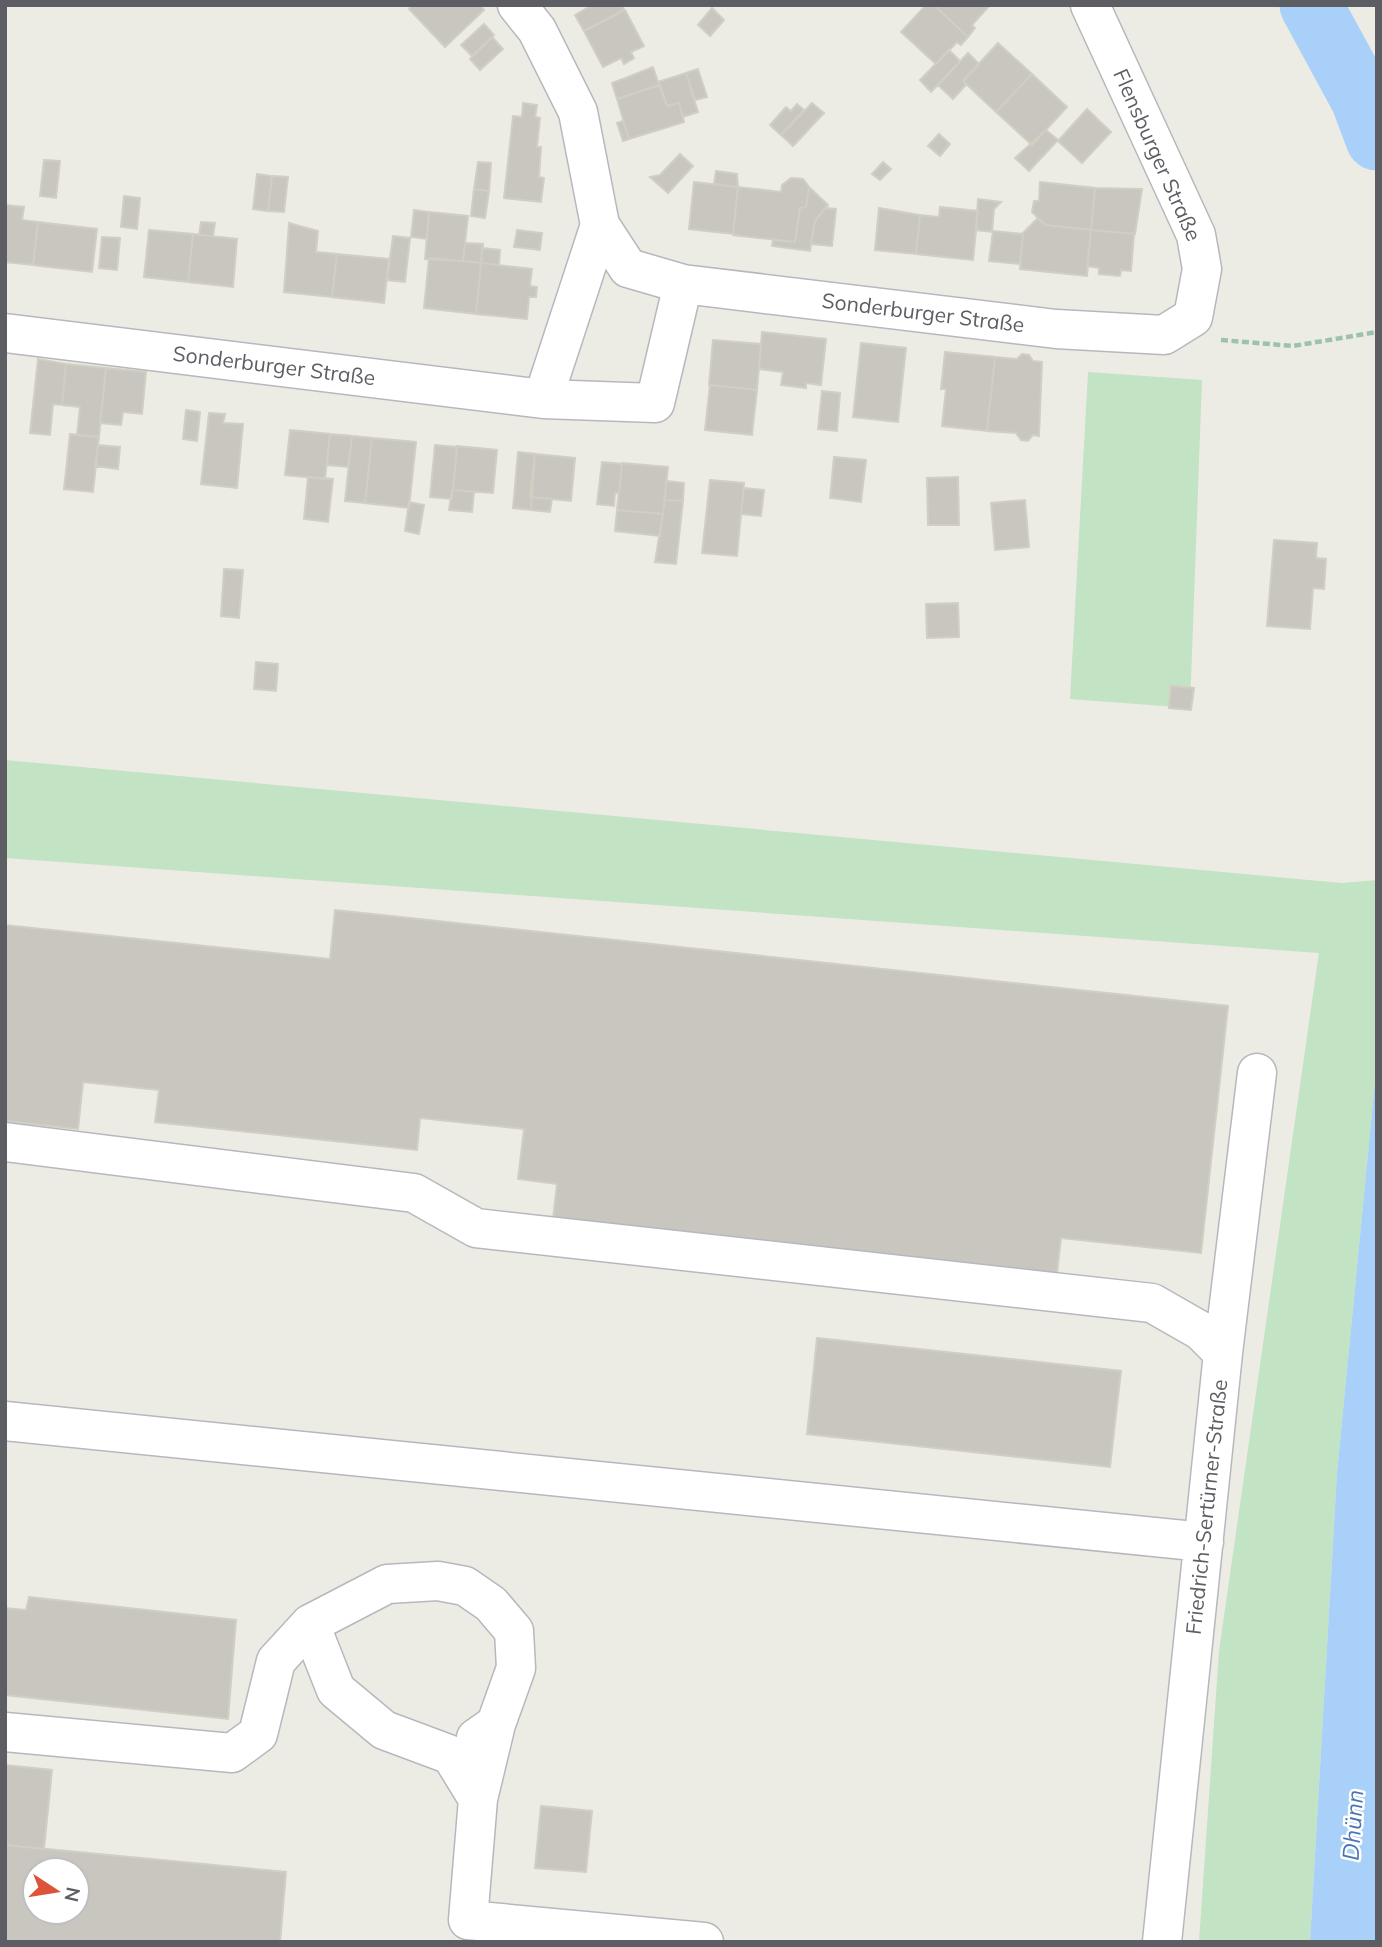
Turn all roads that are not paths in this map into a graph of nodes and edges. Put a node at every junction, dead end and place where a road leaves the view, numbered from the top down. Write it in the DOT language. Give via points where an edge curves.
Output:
graph roads {
  1 [pos="517,5"];
  2 [pos="1090,5"];
  3 [pos="600,225"];
  4 [pos="683,284"];
  5 [pos="5,333"];
  6 [pos="1164,335"];
  7 [pos="543,399"];
  8 [pos="1257,1073"];
  9 [pos="5,1142"];
  10 [pos="1223,1353"];
  11 [pos="5,1421"];
  12 [pos="1204,1542"];
  13 [pos="310,1624"];
  14 [pos="496,1724"];
  15 [pos="5,1732"];
  16 [pos="452,1755"];
  17 [pos="478,1799"];
  18 [pos="704,1942"];
  19 [pos="1162,1942"];
  1 -- 3 [label="street" via="537,30 578,112"];
  2 -- 6 [label="street, Flensburger Straße" via="1196,235 1202,269 1193,317"];
  3 -- 4 [label="street, Sonderburger Straße" via="628,268"];
  3 -- 7 [label="street"];
  4 -- 6 [label="street, Sonderburger Straße" via="1056,329"];
  4 -- 7 [label="street, Sonderburger Straße" via="655,403"];
  5 -- 7 [label="street, Sonderburger Straße"];
  8 -- 10 [label="street, Friedrich-Sertürner-Straße"];
  9 -- 10 [label="street" via="414,1193 476,1228 1152,1303 1201,1331"];
  10 -- 12 [label="street, Friedrich-Sertürner-Straße"];
  11 -- 12 [label="street"];
  12 -- 19 [label="street, Friedrich-Sertürner-Straße"];
  13 -- 14 [label="street" via="387,1584 438,1581 465,1586 491,1604 514,1631 516,1668"];
  13 -- 15 [label="street" via="276,1661 258,1734 232,1753"];
  13 -- 16 [label="street" via="336,1690 384,1731"];
  14 -- 16 [label="street"];
  14 -- 17 [label="street"];
  16 -- 17 [label="street"];
  17 -- 18 [label="street" via="468,1920"];
}
